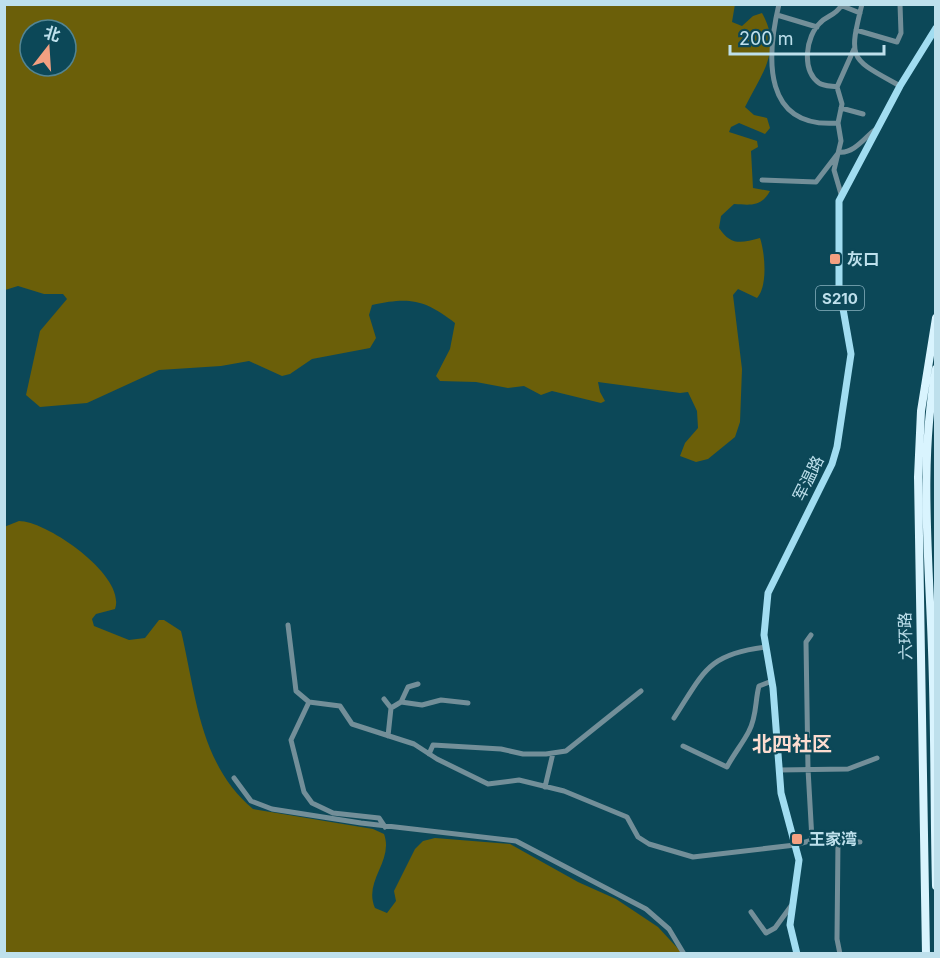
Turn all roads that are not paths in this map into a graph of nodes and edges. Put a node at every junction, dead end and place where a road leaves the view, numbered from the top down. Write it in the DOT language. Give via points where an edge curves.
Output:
graph roads {
  1 [pos="779,4"];
  2 [pos="862,4"];
  3 [pos="900,4"];
  4 [pos="840,5"];
  5 [pos="860,13"];
  6 [pos="777,15"];
  7 [pos="817,27"];
  8 [pos="936,28"];
  9 [pos="856,30"];
  10 [pos="854,49"];
  11 [pos="900,86"];
  12 [pos="837,87"];
  13 [pos="842,108"];
  14 [pos="863,114"];
  15 [pos="838,123"];
  16 [pos="879,126"];
  17 [pos="839,152"];
  18 [pos="762,180"];
  19 [pos="841,194"];
  20 [pos="936,318"];
  21 [pos="936,369"];
  22 [pos="288,625"];
  23 [pos="811,634"];
  24 [pos="766,647"];
  25 [pos="772,681"];
  26 [pos="418,684"];
  27 [pos="641,691"];
  28 [pos="384,699"];
  29 [pos="309,702"];
  30 [pos="401,702"];
  31 [pos="468,703"];
  32 [pos="391,708"];
  33 [pos="674,717"];
  34 [pos="388,736"];
  35 [pos="683,746"];
  36 [pos="553,753"];
  37 [pos="429,754"];
  38 [pos="877,758"];
  39 [pos="779,770"];
  40 [pos="808,770"];
  41 [pos="234,778"];
  42 [pos="545,787"];
  43 [pos="385,826"];
  44 [pos="812,840"];
  45 [pos="838,840"];
  46 [pos="860,842"];
  47 [pos="795,845"];
  48 [pos="936,886"];
  49 [pos="791,906"];
  50 [pos="751,912"];
  51 [pos="684,954"];
  52 [pos="797,954"];
  53 [pos="840,954"];
  54 [pos="926,954"];
  1 -- 6 [label="street"];
  2 -- 5 [label="street"];
  3 -- 9 [label="street" via="901,33 897,42"];
  4 -- 5 [label="street"];
  4 -- 7 [label="street" via="834,16"];
  5 -- 9 [label="street"];
  6 -- 7 [label="street"];
  6 -- 15 [label="street" via="772,55 778,98 795,115 816,125"];
  7 -- 12 [label="street" via="808,50 810,72 819,83"];
  8 -- 11 [label="main road, 军温路 / S210"];
  9 -- 10 [label="street"];
  10 -- 11 [label="street" via="867,68"];
  10 -- 12 [label="street"];
  11 -- 16 [label="main road, 军温路 / S210"];
  12 -- 13 [label="street"];
  13 -- 14 [label="street"];
  13 -- 15 [label="street"];
  15 -- 17 [label="street"];
  16 -- 17 [label="street" via="854,149"];
  16 -- 19 [label="main road, 军温路 / S210"];
  17 -- 18 [label="street" via="816,182"];
  17 -- 19 [label="street" via="834,170"];
  19 -- 24 [label="main road, 军温路 / S210" via="838,286 851,354 849,375 832,464 767,597"];
  20 -- 54 [label="highway, 六环路" via="921,411 918,477"];
  21 -- 48 [label="highway, 六环路" via="930,414 927,524"];
  22 -- 29 [label="street" via="296,691"];
  23 -- 40 [label="street" via="807,642"];
  24 -- 25 [label="main road, 军温路 / S210"];
  24 -- 33 [label="street" via="718,658 709,665"];
  25 -- 35 [label="street" via="759,686 758,705 749,732 727,767"];
  25 -- 39 [label="main road, 军温路 / S210"];
  26 -- 30 [label="street" via="408,687"];
  27 -- 36 [label="street" via="580,742 566,751"];
  28 -- 32 [label="street"];
  29 -- 34 [label="street" via="340,706 352,724"];
  29 -- 43 [label="street" via="291,740 304,792 312,803 333,813 379,818"];
  30 -- 31 [label="street"];
  30 -- 32 [label="street"];
  32 -- 34 [label="street"];
  34 -- 37 [label="street" via="414,744"];
  36 -- 37 [label="street" via="433,745"];
  36 -- 42 [label="street"];
  37 -- 42 [label="street" via="488,784 519,780"];
  38 -- 40 [label="street" via="848,769"];
  39 -- 40 [label="street"];
  39 -- 47 [label="main road, 军温路 / S210"];
  40 -- 44 [label="street"];
  41 -- 43 [label="street" via="251,801 272,808"];
  42 -- 47 [label="street" via="627,817 638,837 685,855"];
  43 -- 51 [label="street" via="516,841 646,909 669,929"];
  44 -- 45 [label="street"];
  44 -- 47 [label="street"];
  45 -- 46 [label="street"];
  45 -- 53 [label="street"];
  47 -- 49 [label="main road, 军温路 / S210" via="799,860"];
  49 -- 50 [label="street" via="775,928 766,933"];
  49 -- 52 [label="main road, 军温路 / S210" via="790,925"];
}
